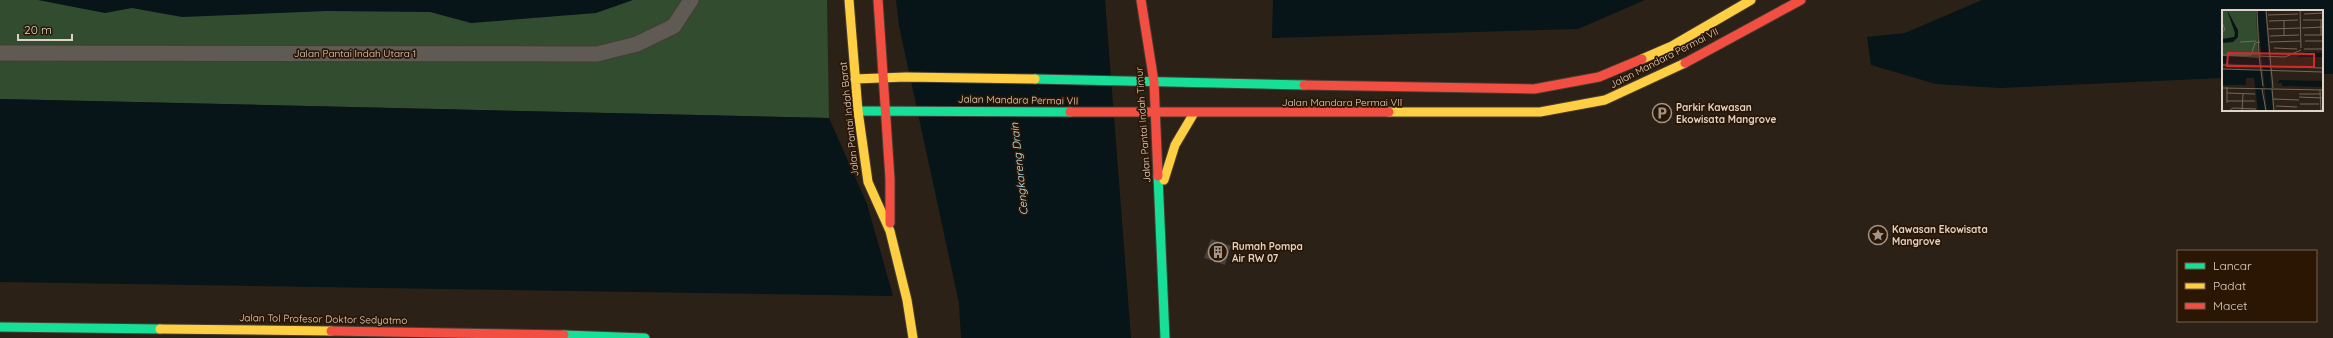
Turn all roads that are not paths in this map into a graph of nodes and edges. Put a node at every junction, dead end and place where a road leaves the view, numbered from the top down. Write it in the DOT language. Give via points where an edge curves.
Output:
graph roads {
  1 [pos="692,0"];
  2 [pos="849,0"];
  3 [pos="878,0"];
  4 [pos="1141,0"];
  5 [pos="1751,0"];
  6 [pos="1801,0"];
  7 [pos="0,53"];
  8 [pos="882,76"];
  9 [pos="855,79"];
  10 [pos="1154,82"];
  11 [pos="885,110"];
  12 [pos="858,111"];
  13 [pos="1155,112"];
  14 [pos="1194,113"];
  15 [pos="1159,201"];
  16 [pos="890,230"];
  17 [pos="0,327"];
  18 [pos="645,338"];
  19 [pos="913,338"];
  20 [pos="1165,338"];
  1 -- 7 [label="street, Jalan Pantai Indah Utara 1" via="674,26 637,44 598,54"];
  2 -- 9 [label="main road, Jalan Pantai Indah Barat"];
  3 -- 8 [label="main road, Jalan Pantai Indah Barat"];
  4 -- 10 [label="main road, Jalan Pantai Indah Timur"];
  5 -- 10 [label="main road, Jalan Mandara Permai VII" via="1672,46 1599,76 1534,89"];
  6 -- 14 [label="main road, Jalan Mandara Permai VII" via="1680,65 1598,102 1540,112"];
  8 -- 9 [label="main road, Jalan Mandara Permai VII"];
  8 -- 10 [label="main road, Jalan Mandara Permai VII"];
  8 -- 11 [label="main road, Jalan Pantai Indah Barat"];
  9 -- 12 [label="main road, Jalan Pantai Indah Barat"];
  10 -- 13 [label="main road, Jalan Pantai Indah Timur"];
  11 -- 12 [label="main road, Jalan Mandara Permai VII"];
  11 -- 13 [label="main road, Jalan Mandara Permai VII"];
  11 -- 16 [label="main road, Jalan Pantai Indah Barat" via="890,179"];
  12 -- 16 [label="main road, Jalan Pantai Indah Barat" via="868,182"];
  13 -- 14 [label="main road, Jalan Mandara Permai VII"];
  13 -- 15 [label="main road, Jalan Pantai Indah Timur"];
  14 -- 15 [label="main road, Jalan Pantai Indah Timur" via="1180,132 1171,154"];
  15 -- 20 [label="main road, Jalan Pantai Indah Timur"];
  16 -- 19 [label="main road, Jalan Pantai Indah Barat" via="907,300"];
  17 -- 18 [label="main road, Jalan Tol Profesor Doktor Sedyatmo" via="461,332"];
}
